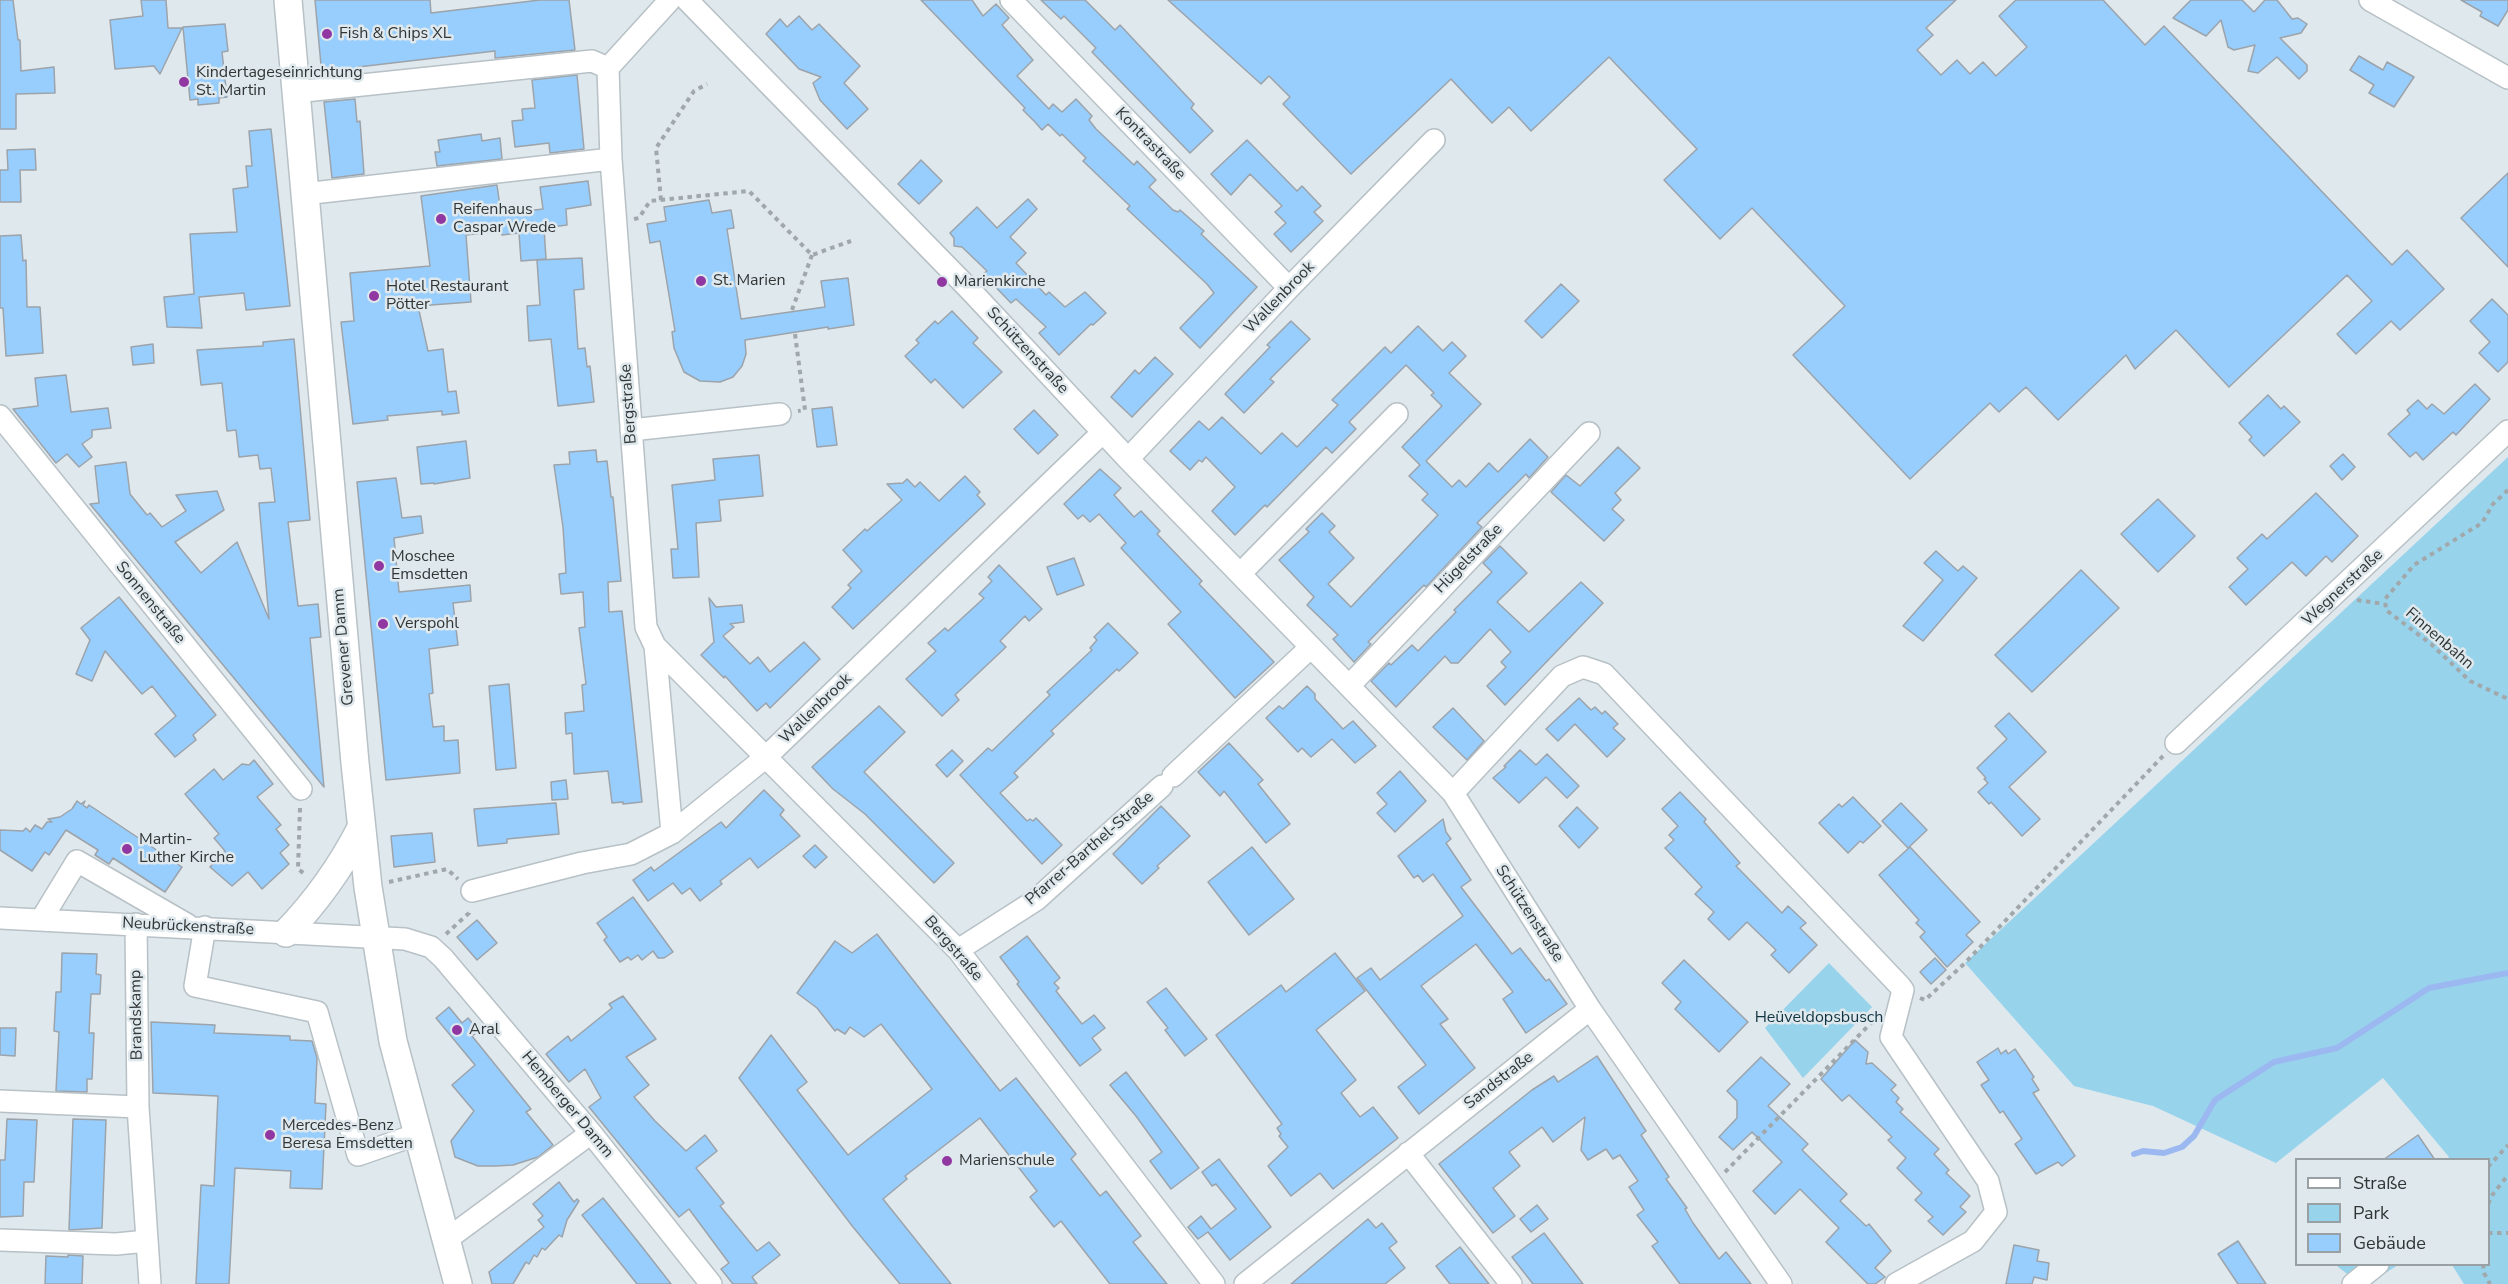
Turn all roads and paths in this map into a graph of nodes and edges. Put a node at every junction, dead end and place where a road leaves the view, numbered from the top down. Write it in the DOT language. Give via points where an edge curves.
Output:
graph roads {
  1 [pos="288,0"];
  2 [pos="670,0"];
  3 [pos="687,0"];
  4 [pos="1011,0"];
  5 [pos="2370,0"];
  6 [pos="608,68"];
  7 [pos="2508,78"];
  8 [pos="707,84"];
  9 [pos="295,92"];
  10 [pos="1434,140"];
  11 [pos="611,159"];
  12 [pos="304,195"];
  13 [pos="661,200"];
  14 [pos="615,220"];
  15 [pos="851,241"];
  16 [pos="812,255"];
  17 [pos="1289,288"];
  18 [pos="792,310"];
  19 [pos="795,334"];
  20 [pos="780,414"];
  21 [pos="1397,414"];
  22 [pos="0,416"];
  23 [pos="631,430"];
  24 [pos="2508,431"];
  25 [pos="1102,433"];
  26 [pos="1589,433"];
  27 [pos="1128,459"];
  28 [pos="2508,490"];
  29 [pos="1240,574"];
  30 [pos="655,646"];
  31 [pos="1311,647"];
  32 [pos="1349,686"];
  33 [pos="2508,699"];
  34 [pos="2176,743"];
  35 [pos="766,757"];
  36 [pos="301,789"];
  37 [pos="1453,793"];
  38 [pos="361,828"];
  39 [pos="672,833"];
  40 [pos="472,891"];
  41 [pos="0,918"];
  42 [pos="41,920"];
  43 [pos="136,924"];
  44 [pos="198,927"];
  45 [pos="286,933"];
  46 [pos="376,939"];
  47 [pos="431,947"];
  48 [pos="958,950"];
  49 [pos="1903,990"];
  50 [pos="1590,1009"];
  51 [pos="1878,1016"];
  52 [pos="0,1101"];
  53 [pos="138,1107"];
  54 [pos="591,1133"];
  55 [pos="418,1134"];
  56 [pos="2508,1145"];
  57 [pos="1408,1153"];
  58 [pos="2490,1165"];
  59 [pos="2508,1175"];
  60 [pos="1712,1185"];
  61 [pos="2490,1200"];
  62 [pos="2490,1233"];
  63 [pos="2508,1233"];
  64 [pos="0,1240"];
  65 [pos="446,1240"];
  66 [pos="147,1241"];
  67 [pos="2376,1266"];
  68 [pos="2483,1266"];
  69 [pos="150,1284"];
  70 [pos="458,1284"];
  71 [pos="711,1284"];
  72 [pos="1214,1284"];
  73 [pos="1245,1284"];
  74 [pos="1511,1284"];
  75 [pos="1781,1284"];
  76 [pos="1896,1284"];
  77 [pos="2353,1284"];
  78 [pos="2490,1284"];
  1 -- 9 [label="main road, Grevener Damm"];
  2 -- 6 [label="street"];
  3 -- 25 [label="street, Schützenstraße" via="972,292"];
  4 -- 17 [label="street, Kontrastraße"];
  5 -- 7 [label="street"];
  6 -- 9 [label="street" via="592,61"];
  6 -- 11 [label="street, Bergstraße"];
  8 -- 13 [label="path" via="694,91 656,148"];
  9 -- 12 [label="main road, Grevener Damm"];
  10 -- 17 [label="street, Wallenbrook"];
  11 -- 12 [label="street"];
  11 -- 14 [label="street, Bergstraße"];
  12 -- 38 [label="main road, Grevener Damm"];
  13 -- 14 [label="path" via="650,201 639,218"];
  13 -- 16 [label="path" via="749,191"];
  14 -- 23 [label="street, Bergstraße"];
  15 -- 16 [label="path"];
  16 -- 18 [label="path"];
  17 -- 27 [label="street, Wallenbrook"];
  19 -- 20 [label="path" via="806,411"];
  20 -- 23 [label="street"];
  21 -- 29 [label="street"];
  22 -- 36 [label="street, Sonnenstraße"];
  23 -- 30 [label="street, Bergstraße" via="646,627"];
  24 -- 34 [label="street, Wegnerstraße"];
  25 -- 27 [label="street, Schützenstraße"];
  25 -- 35 [label="street, Wallenbrook"];
  26 -- 32 [label="street, Hügelstraße"];
  27 -- 29 [label="street, Schützenstraße"];
  28 -- 33 [label="path, Finnenbahn" via="2493,504 2482,523 2414,565 2384,604 2386,610 2432,644 2470,681"];
  29 -- 31 [label="street, Schützenstraße"];
  30 -- 35 [label="street, Bergstraße"];
  30 -- 39 [label="street, Bergstraße"];
  31 -- 32 [label="street, Schützenstraße"];
  31 -- 48 [label="street, Pfarrer-Barthel-Straße" via="1036,900"];
  32 -- 37 [label="street, Schützenstraße"];
  34 -- 49 [label="path" via="1965,963 1924,1000"];
  35 -- 39 [label="street, Wallenbrook"];
  35 -- 48 [label="street, Bergstraße"];
  37 -- 49 [label="street" via="1562,676 1583,667 1604,674"];
  37 -- 50 [label="street, Schützenstraße"];
  38 -- 45 [label="main road" via="344,861"];
  38 -- 46 [label="main road, Grevener Damm"];
  39 -- 40 [label="street, Wallenbrook" via="631,854"];
  40 -- 47 [label="path" via="469,913"];
  41 -- 42 [label="street, Neubrückenstraße"];
  42 -- 43 [label="street, Neubrückenstraße"];
  42 -- 44 [label="street" via="77,861"];
  43 -- 44 [label="street, Neubrückenstraße"];
  43 -- 53 [label="street, Brandskamp"];
  44 -- 45 [label="street, Neubrückenstraße"];
  44 -- 55 [label="street" via="195,986 317,1012 358,1155"];
  45 -- 46 [label="street, Neubrückenstraße"];
  46 -- 47 [label="street, Hemberger Damm" via="405,939"];
  46 -- 55 [label="main road, Grevener Damm" via="393,1041"];
  47 -- 54 [label="street, Hemberger Damm"];
  48 -- 72 [label="street, Bergstraße"];
  49 -- 76 [label="street" via="1892,1037 1988,1181 1996,1212 1973,1241"];
  50 -- 57 [label="street, Sandstraße"];
  50 -- 60 [label="street, Schützenstraße"];
  51 -- 60 [label="path"];
  52 -- 53 [label="street"];
  53 -- 66 [label="street, Brandskamp"];
  54 -- 65 [label="street"];
  54 -- 71 [label="street, Hemberger Damm"];
  55 -- 65 [label="main road, Grevener Damm"];
  56 -- 58 [label="path"];
  57 -- 73 [label="street, Sandstraße"];
  57 -- 74 [label="street"];
  59 -- 61 [label="path"];
  60 -- 75 [label="street, Schützenstraße"];
  62 -- 63 [label="path"];
  64 -- 66 [label="street" via="116,1244"];
  65 -- 70 [label="main road, Grevener Damm"];
  66 -- 69 [label="street, Brandskamp"];
  67 -- 77 [label="street"];
  68 -- 78 [label="path"];
}
